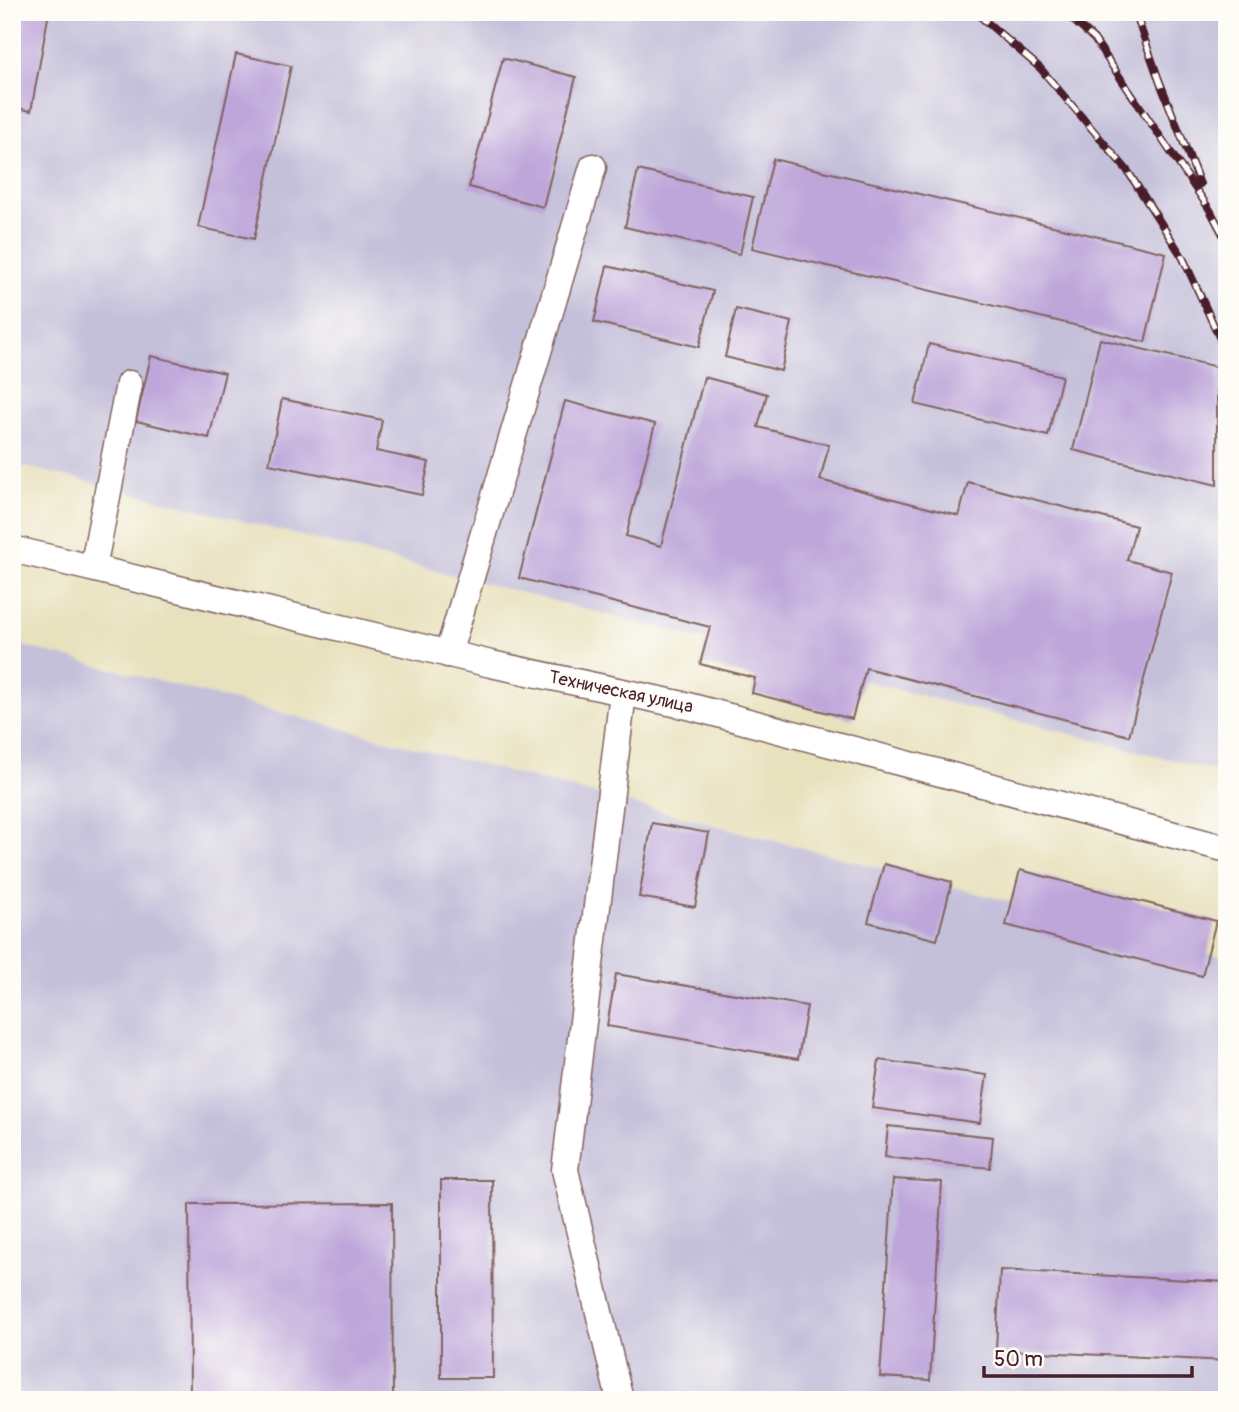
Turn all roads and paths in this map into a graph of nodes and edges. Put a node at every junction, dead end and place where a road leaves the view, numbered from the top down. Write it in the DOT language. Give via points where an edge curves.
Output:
graph roads {
  1 [pos="593,167"];
  2 [pos="129,384"];
  3 [pos="12,549"];
  4 [pos="93,568"];
  5 [pos="448,654"];
  6 [pos="623,693"];
  7 [pos="1227,849"];
  8 [pos="620,1400"];
  1 -- 5 [label="street"];
  2 -- 4 [label="street"];
  3 -- 4 [label="street, Техническая улица"];
  4 -- 5 [label="street, Техническая улица"];
  5 -- 6 [label="street, Техническая улица"];
  6 -- 7 [label="street, Техническая улица" via="688,706"];
  6 -- 8 [label="street" via="565,1170"];
}
